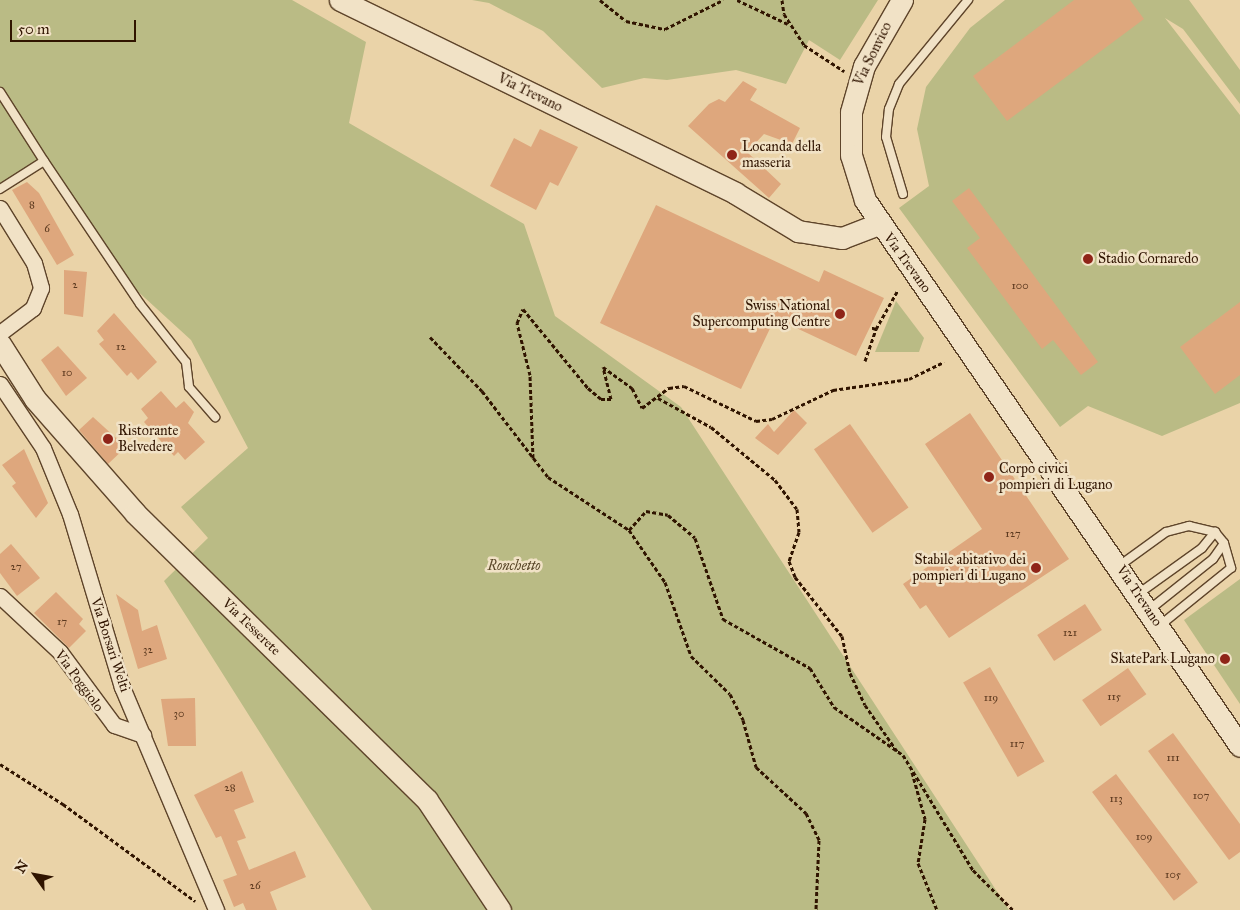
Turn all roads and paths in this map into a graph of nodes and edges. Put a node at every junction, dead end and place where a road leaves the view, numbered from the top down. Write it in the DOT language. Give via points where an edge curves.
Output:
graph roads {
  1 [pos="340,0"];
  2 [pos="600,0"];
  3 [pos="723,0"];
  4 [pos="737,0"];
  5 [pos="782,0"];
  6 [pos="902,0"];
  7 [pos="968,0"];
  8 [pos="788,24"];
  9 [pos="859,79"];
  10 [pos="0,92"];
  11 [pos="44,161"];
  12 [pos="0,189"];
  13 [pos="903,194"];
  14 [pos="0,208"];
  15 [pos="879,224"];
  16 [pos="898,290"];
  17 [pos="870,327"];
  18 [pos="876,329"];
  19 [pos="0,333"];
  20 [pos="430,337"];
  21 [pos="0,344"];
  22 [pos="865,362"];
  23 [pos="944,362"];
  24 [pos="0,384"];
  25 [pos="658,398"];
  26 [pos="215,417"];
  27 [pos="532,458"];
  28 [pos="629,530"];
  29 [pos="1215,532"];
  30 [pos="1224,543"];
  31 [pos="1119,566"];
  32 [pos="0,596"];
  33 [pos="1149,610"];
  34 [pos="143,735"];
  35 [pos="1240,746"];
  36 [pos="897,752"];
  37 [pos="0,764"];
  38 [pos="910,767"];
  39 [pos="200,905"];
  40 [pos="216,910"];
  41 [pos="500,910"];
  42 [pos="816,910"];
  43 [pos="938,910"];
  44 [pos="1013,910"];
  1 -- 15 [label="main road, Via Trevano" via="735,192 798,231 842,238"];
  2 -- 3 [label="path" via="626,21 665,29"];
  4 -- 8 [label="path"];
  5 -- 8 [label="path"];
  6 -- 9 [label="main road, Via Sonvico"];
  7 -- 13 [label="lane" via="899,84 888,109 886,137"];
  8 -- 9 [label="path" via="813,53"];
  9 -- 15 [label="main road, Via Sonvico" via="851,112 851,155 856,179"];
  10 -- 11 [label="lane"];
  11 -- 12 [label="lane"];
  11 -- 26 [label="lane" via="140,304 186,362 189,387"];
  14 -- 19 [label="street" via="34,263 41,288 33,308"];
  15 -- 31 [label="main road, Via Trevano"];
  16 -- 18 [label="path"];
  17 -- 18 [label="path"];
  18 -- 22 [label="path"];
  20 -- 27 [label="path" via="482,391"];
  21 -- 41 [label="main road, Via Tesserete" via="35,399 135,513 427,800"];
  23 -- 25 [label="path" via="909,380 833,390 772,419 756,421 684,386 669,388"];
  24 -- 34 [label="street, Via Borsari Welti" via="50,464 70,514 122,687"];
  25 -- 27 [label="path" via="642,408 632,388 603,367 610,399 601,399 523,309 518,323 530,375"];
  25 -- 36 [label="path" via="689,411 711,427 775,480 797,509 799,532 789,561 795,577 842,636 850,673 865,705"];
  27 -- 28 [label="path" via="548,477"];
  28 -- 36 [label="path" via="646,511 668,515 695,538 723,620 810,668 834,707"];
  28 -- 42 [label="path" via="665,582 691,656 734,703 756,767 809,820 819,840"];
  29 -- 30 [label="lane"];
  29 -- 31 [label="lane" via="1190,526 1166,532"];
  29 -- 33 [label="lane"];
  30 -- 33 [label="lane" via="1213,559"];
  30 -- 33 [label="lane" via="1231,568"];
  31 -- 33 [label="main road, Via Trevano"];
  32 -- 34 [label="street, Via Poggiolo" via="60,652 114,725"];
  33 -- 35 [label="main road, Via Trevano"];
  34 -- 40 [label="street, Via Borsari Welti"];
  36 -- 38 [label="path"];
  37 -- 39 [label="path" via="63,804"];
  38 -- 43 [label="path" via="924,819 918,863"];
  38 -- 44 [label="path" via="973,870"];
}
